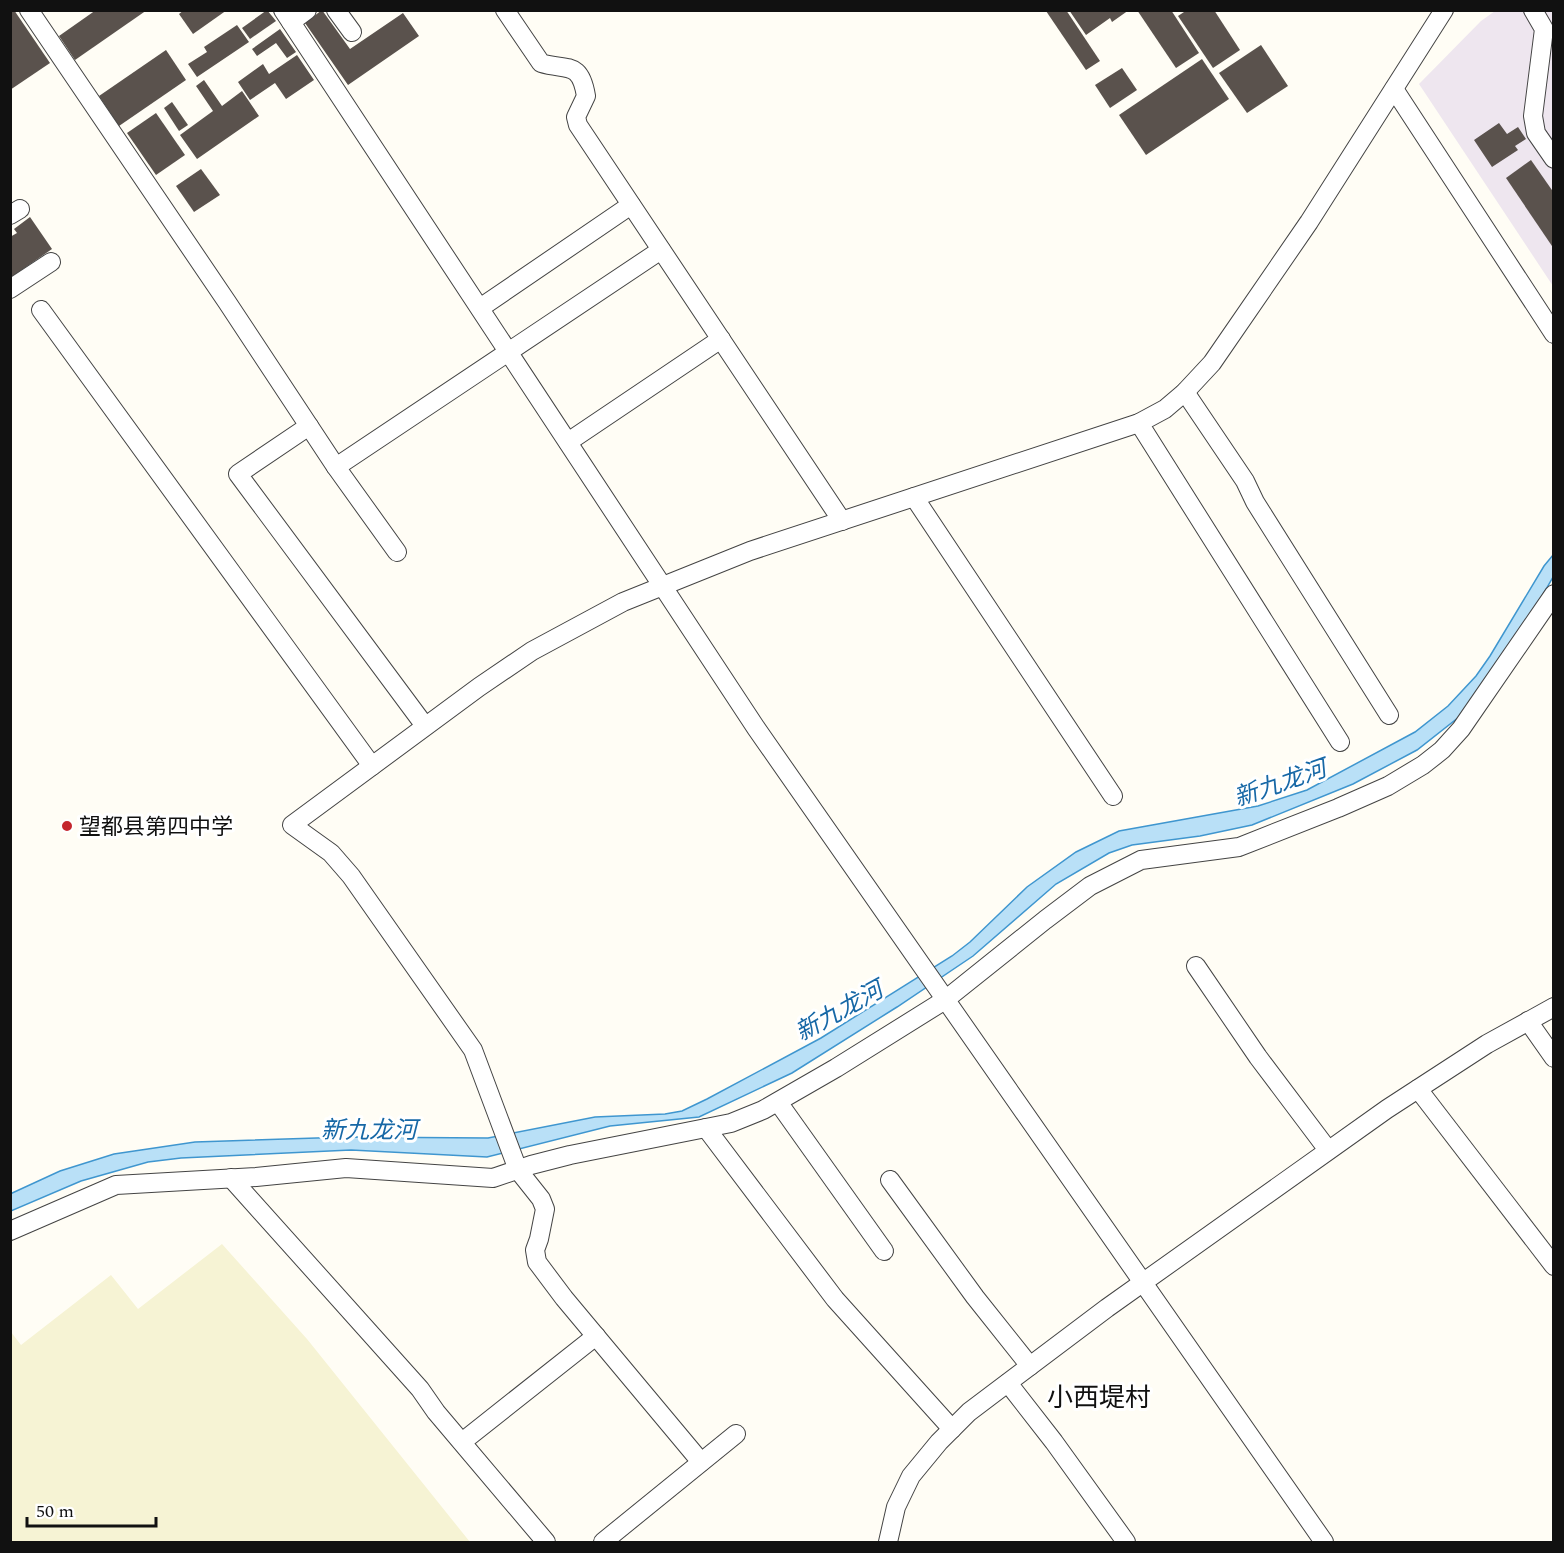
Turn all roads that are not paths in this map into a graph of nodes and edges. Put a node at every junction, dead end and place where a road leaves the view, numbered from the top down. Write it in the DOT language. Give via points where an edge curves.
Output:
graph roads {
  1 [pos="307,10"];
  2 [pos="336,10"];
  3 [pos="505,10"];
  4 [pos="1444,10"];
  5 [pos="1533,10"];
  6 [pos="32,12"];
  7 [pos="287,16"];
  8 [pos="1549,30"];
  9 [pos="352,33"];
  10 [pos="1394,89"];
  11 [pos="1554,159"];
  12 [pos="631,205"];
  13 [pos="662,250"];
  14 [pos="51,262"];
  15 [pos="10,290"];
  16 [pos="480,308"];
  17 [pos="41,310"];
  18 [pos="1554,334"];
  19 [pos="721,339"];
  20 [pos="509,352"];
  21 [pos="1185,392"];
  22 [pos="1139,423"];
  23 [pos="309,426"];
  24 [pos="568,442"];
  25 [pos="336,467"];
  26 [pos="914,497"];
  27 [pos="842,521"];
  28 [pos="397,552"];
  29 [pos="663,586"];
  30 [pos="1554,594"];
  31 [pos="1389,715"];
  32 [pos="425,726"];
  33 [pos="1340,742"];
  34 [pos="372,765"];
  35 [pos="1113,796"];
  36 [pos="1196,966"];
  37 [pos="945,1000"];
  38 [pos="1554,1007"];
  39 [pos="1528,1021"];
  40 [pos="1554,1058"];
  41 [pos="1418,1089"];
  42 [pos="778,1101"];
  43 [pos="706,1128"];
  44 [pos="1328,1150"];
  45 [pos="518,1170"];
  46 [pos="231,1178"];
  47 [pos="890,1180"];
  48 [pos="10,1231"];
  49 [pos="884,1251"];
  50 [pos="1554,1266"];
  51 [pos="1143,1282"];
  52 [pos="596,1336"];
  53 [pos="1030,1366"];
  54 [pos="1008,1383"];
  55 [pos="952,1429"];
  56 [pos="735,1434"];
  57 [pos="462,1442"];
  58 [pos="702,1462"];
  59 [pos="891,1541"];
  60 [pos="546,1542"];
  61 [pos="603,1542"];
  62 [pos="1126,1542"];
  63 [pos="1324,1542"];
  1 -- 7 [label="street"];
  2 -- 9 [label="street"];
  3 -- 12 [label="street" via="541,63 568,66 581,78 586,96 576,117 578,125"];
  4 -- 10 [label="street"];
  5 -- 8 [label="street"];
  6 -- 23 [label="street"];
  7 -- 16 [label="street"];
  8 -- 11 [label="street" via="1533,116 1536,133"];
  10 -- 18 [label="street"];
  10 -- 21 [label="street" via="1309,222 1218,353"];
  12 -- 13 [label="street"];
  12 -- 16 [label="street"];
  13 -- 19 [label="street"];
  13 -- 20 [label="street"];
  14 -- 15 [label="street"];
  16 -- 20 [label="street"];
  17 -- 34 [label="street"];
  19 -- 24 [label="street"];
  19 -- 27 [label="street"];
  20 -- 24 [label="street"];
  20 -- 25 [label="street"];
  21 -- 22 [label="street"];
  21 -- 31 [label="street" via="1245,481"];
  22 -- 26 [label="street"];
  22 -- 33 [label="street"];
  23 -- 25 [label="street"];
  23 -- 32 [label="street" via="238,474"];
  24 -- 29 [label="street"];
  25 -- 28 [label="street"];
  26 -- 27 [label="street"];
  26 -- 35 [label="street"];
  27 -- 29 [label="street" via="750,550"];
  29 -- 32 [label="street" via="623,602 532,651"];
  29 -- 37 [label="street" via="756,728"];
  30 -- 37 [label="street" via="1461,729 1423,765 1388,786 1239,847 1141,860 1090,886"];
  32 -- 34 [label="street"];
  34 -- 45 [label="street" via="292,825 330,853 351,876 473,1050"];
  36 -- 44 [label="street"];
  37 -- 42 [label="street"];
  37 -- 51 [label="street"];
  38 -- 39 [label="street"];
  39 -- 40 [label="street"];
  39 -- 41 [label="street"];
  41 -- 44 [label="street"];
  41 -- 50 [label="street"];
  42 -- 43 [label="street" via="731,1124"];
  42 -- 49 [label="street"];
  43 -- 45 [label="street" via="570,1155"];
  43 -- 55 [label="street" via="835,1299"];
  44 -- 51 [label="street"];
  45 -- 46 [label="street" via="493,1178 346,1168"];
  45 -- 52 [label="street" via="545,1209 534,1250 537,1262"];
  46 -- 48 [label="street" via="116,1185"];
  46 -- 57 [label="street" via="420,1389"];
  47 -- 53 [label="street"];
  51 -- 53 [label="street"];
  51 -- 63 [label="street"];
  52 -- 57 [label="street"];
  52 -- 58 [label="street"];
  53 -- 54 [label="street"];
  54 -- 55 [label="street"];
  54 -- 62 [label="street"];
  55 -- 59 [label="street" via="911,1476 896,1507"];
  56 -- 58 [label="street"];
  57 -- 60 [label="street"];
  58 -- 61 [label="street"];
}
